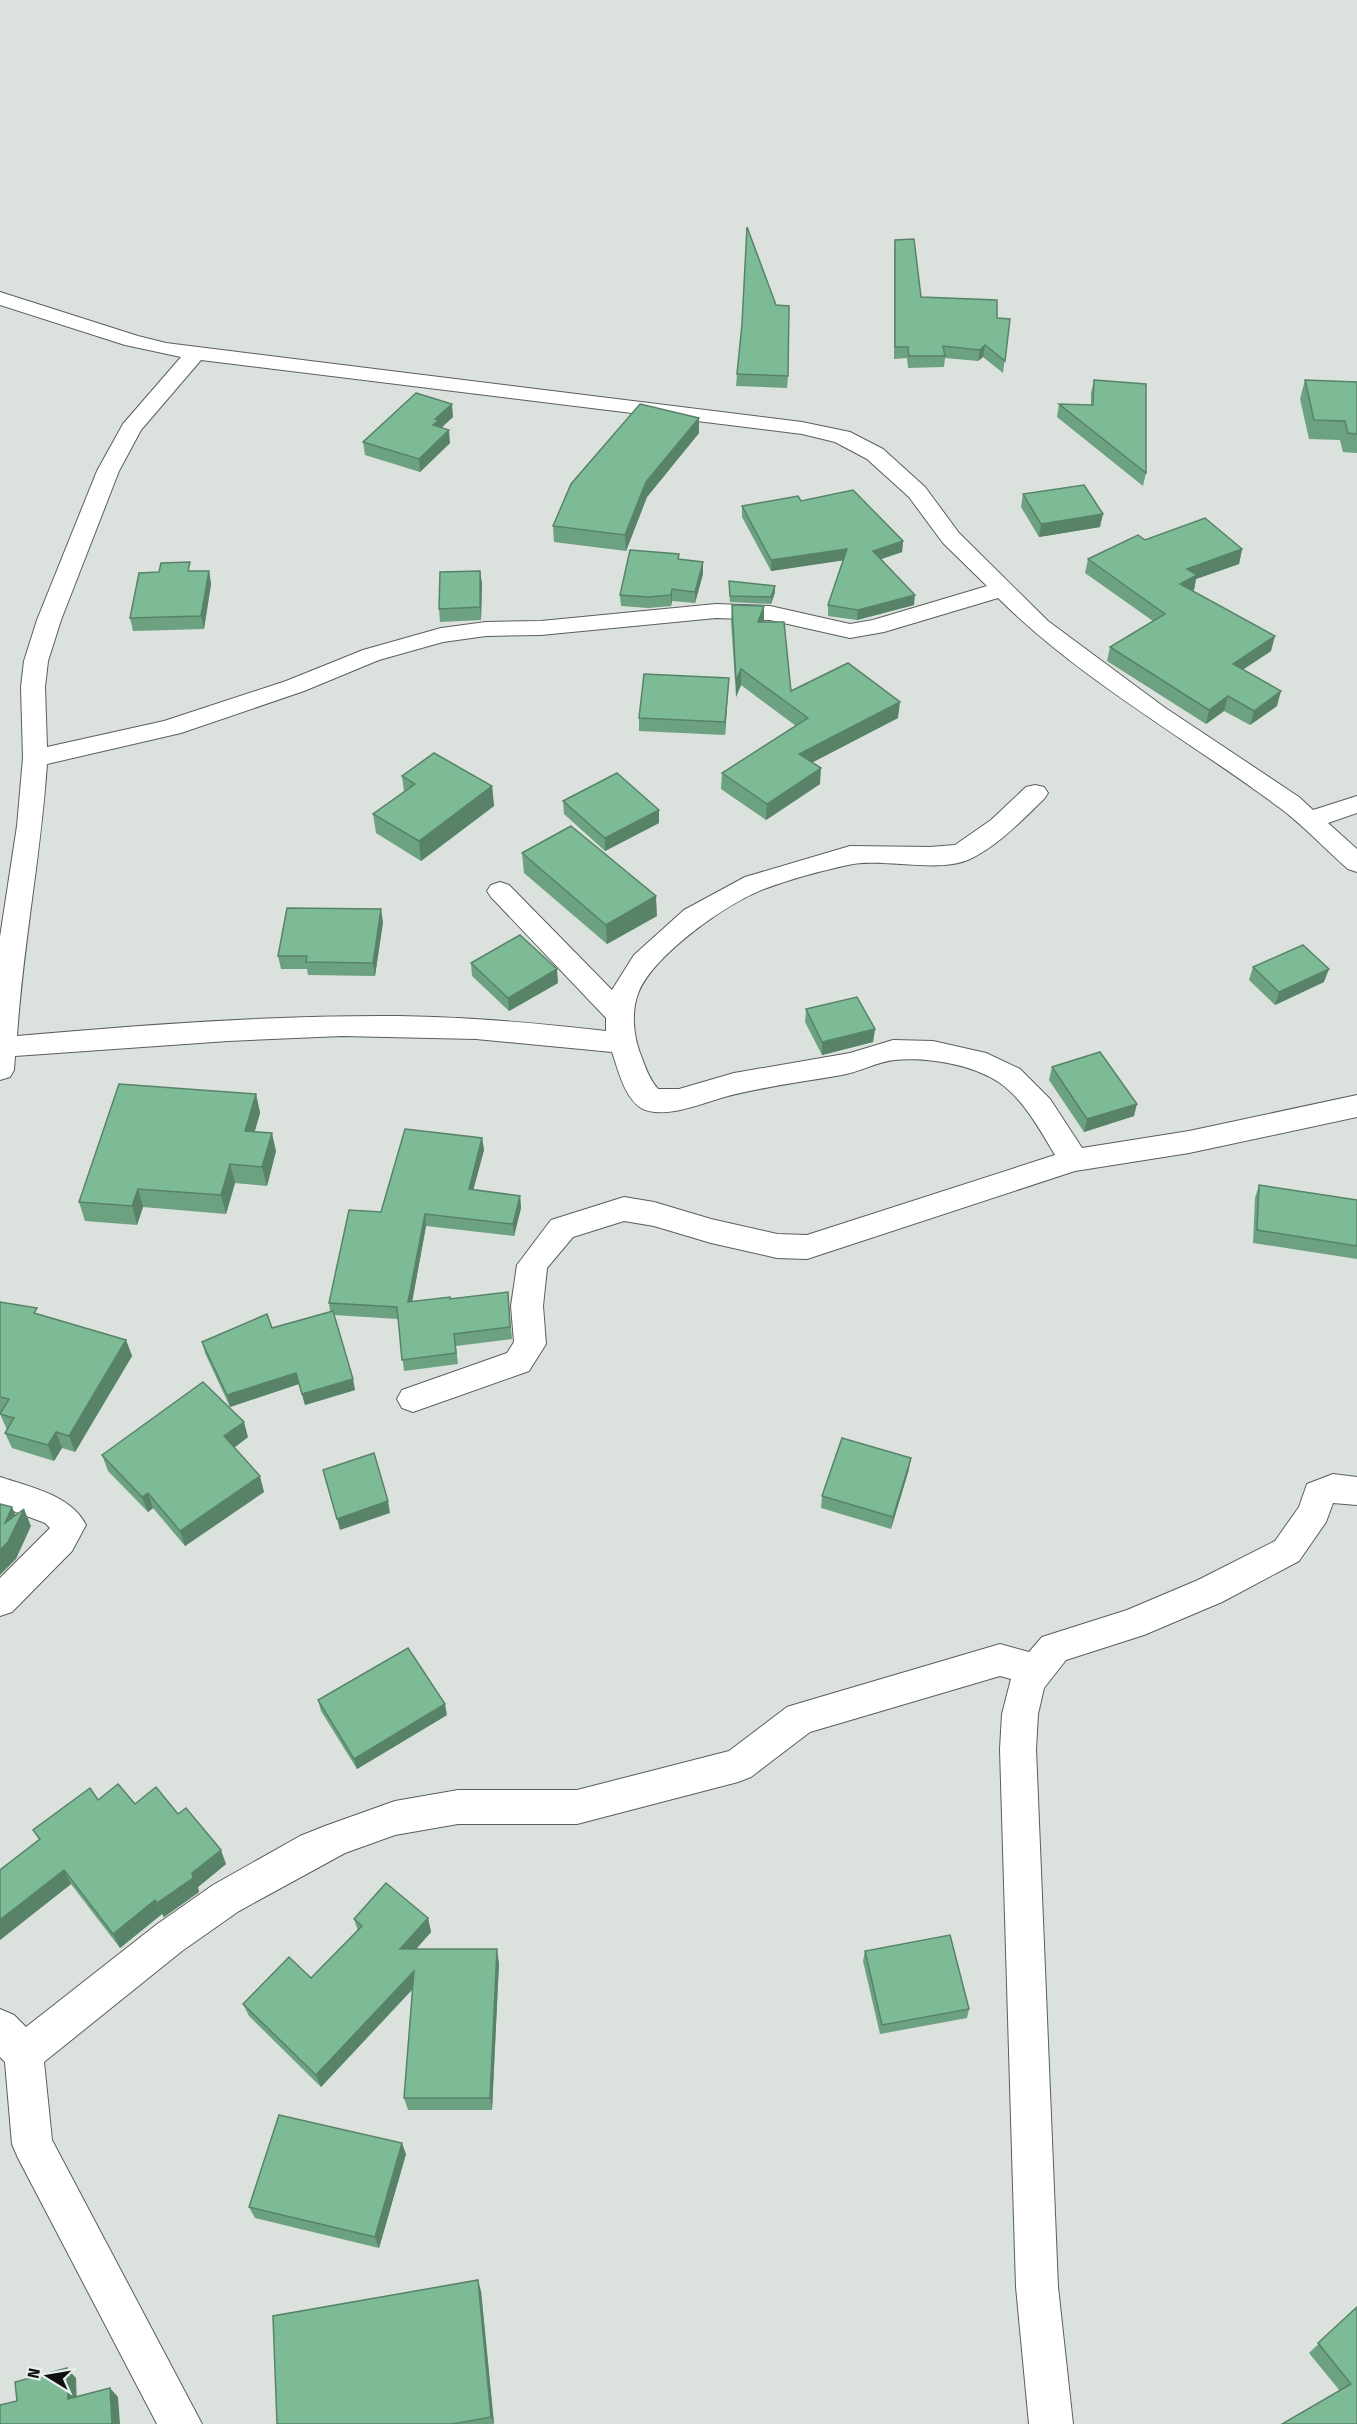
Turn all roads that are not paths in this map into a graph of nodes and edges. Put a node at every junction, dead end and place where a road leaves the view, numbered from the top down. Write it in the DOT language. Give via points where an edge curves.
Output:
graph roads {
  1 [pos="0,298"];
  2 [pos="196,353"];
  3 [pos="1002,589"];
  4 [pos="34,758"];
  5 [pos="1035,793"];
  6 [pos="1357,804"];
  7 [pos="1309,820"];
  8 [pos="1357,863"];
  9 [pos="500,891"];
  10 [pos="622,1030"];
  11 [pos="1,1059"];
  12 [pos="1357,1106"];
  13 [pos="1074,1160"];
  14 [pos="413,1399"];
  15 [pos="0,1491"];
  16 [pos="1357,1491"];
  17 [pos="0,1601"];
  18 [pos="1036,1670"];
  19 [pos="12,2041"];
  20 [pos="180,2424"];
  21 [pos="1051,2424"];
  1 -- 2 [label="street" via="132,341"];
  2 -- 3 [label="street" via="791,426 842,436 875,454 917,492 951,538"];
  2 -- 4 [label="street" via="131,429 89,516 36,661"];
  3 -- 4 [label="street" via="876,627 850,631 770,613 716,610 441,635 371,655 295,686 172,727"];
  3 -- 7 [label="street" via="1050,634"];
  4 -- 11 [label="street" via="28,844 7,974"];
  5 -- 10 [label="street" via="1000,826 961,853 850,855 754,884 693,917 644,962 625,991"];
  6 -- 7 [label="street"];
  7 -- 8 [label="street"];
  9 -- 10 [label="street"];
  10 -- 11 [label="street" via="307,1027 161,1034"];
  10 -- 13 [label="street" via="639,1088 651,1100 679,1100 734,1084 850,1063 893,1050 933,1051 976,1060 1010,1076 1040,1107"];
  12 -- 13 [label="street" via="1189,1142"];
  13 -- 14 [label="street" via="807,1247 777,1246 624,1209 562,1228 532,1265 527,1306 530,1344 518,1362"];
  15 -- 17 [label="street" via="57,1513 69,1525 60,1541"];
  16 -- 18 [label="street" via="1333,1488 1319,1494 1314,1512 1287,1551 1151,1616 1054,1648"];
  18 -- 19 [label="street" via="1000,1660 800,1719 738,1764 577,1807 458,1807 395,1818 338,1838 226,1898"];
  18 -- 21 [label="street" via="1028,1681 1020,1714 1018,1749 1036,2274"];
  19 -- 20 [label="street" via="32,2144"];
}
